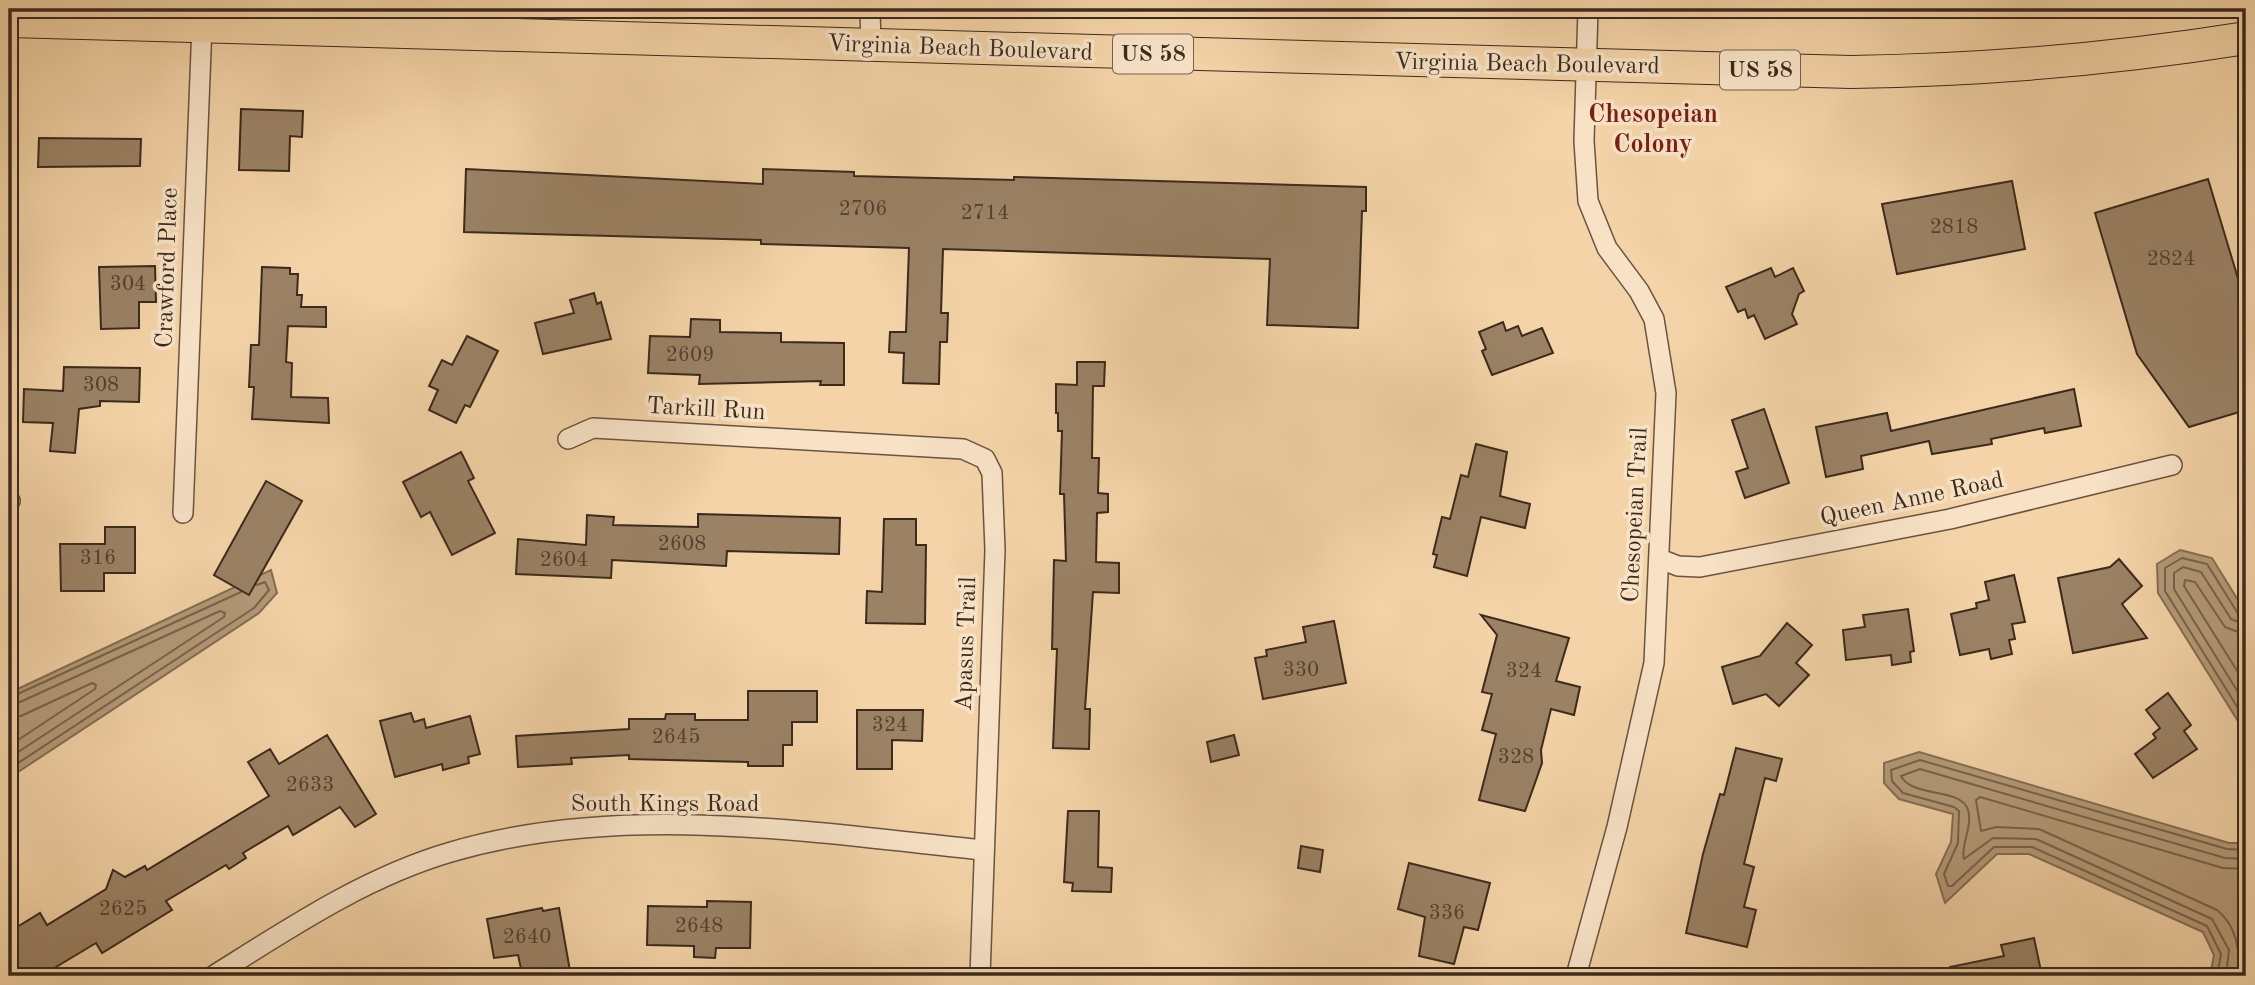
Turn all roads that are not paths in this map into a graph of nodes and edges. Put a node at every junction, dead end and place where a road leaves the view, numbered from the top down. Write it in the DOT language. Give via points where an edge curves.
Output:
graph roads {
  1 [pos="870,9"];
  2 [pos="1588,9"];
  3 [pos="9,21"];
  4 [pos="201,25"];
  5 [pos="2246,38"];
  6 [pos="871,47"];
  7 [pos="1586,67"];
  8 [pos="568,439"];
  9 [pos="844,442"];
  10 [pos="2172,465"];
  11 [pos="183,513"];
  12 [pos="1660,559"];
  13 [pos="982,850"];
  14 [pos="212,976"];
  15 [pos="980,976"];
  16 [pos="1576,976"];
  1 -- 6 [label="street"];
  2 -- 7 [label="street, Chesopeian Trail"];
  3 -- 4 [label="main road, Virginia Beach Boulevard / US 58"];
  4 -- 6 [label="main road, Virginia Beach Boulevard / US 58"];
  4 -- 11 [label="street, Crawford Place"];
  5 -- 7 [label="main road, Virginia Beach Boulevard / US 58" via="2081,60 1935,70"];
  6 -- 7 [label="main road, Virginia Beach Boulevard / US 58"];
  7 -- 12 [label="street, Chesopeian Trail" via="1588,201 1606,248 1654,319 1662,352 1666,393"];
  8 -- 9 [label="street, Tarkill Run" via="593,428"];
  9 -- 13 [label="street, Apasus Trail" via="964,449 985,459 992,473 995,550"];
  10 -- 12 [label="street, Queen Anne Road" via="1950,519 1700,567"];
  12 -- 16 [label="street, Chesopeian Trail" via="1654,663 1617,827"];
  13 -- 14 [label="street, South Kings Road" via="822,833 721,828 621,826 518,834 390,874 310,915"];
  13 -- 15 [label="street, Apasus Trail"];
}
